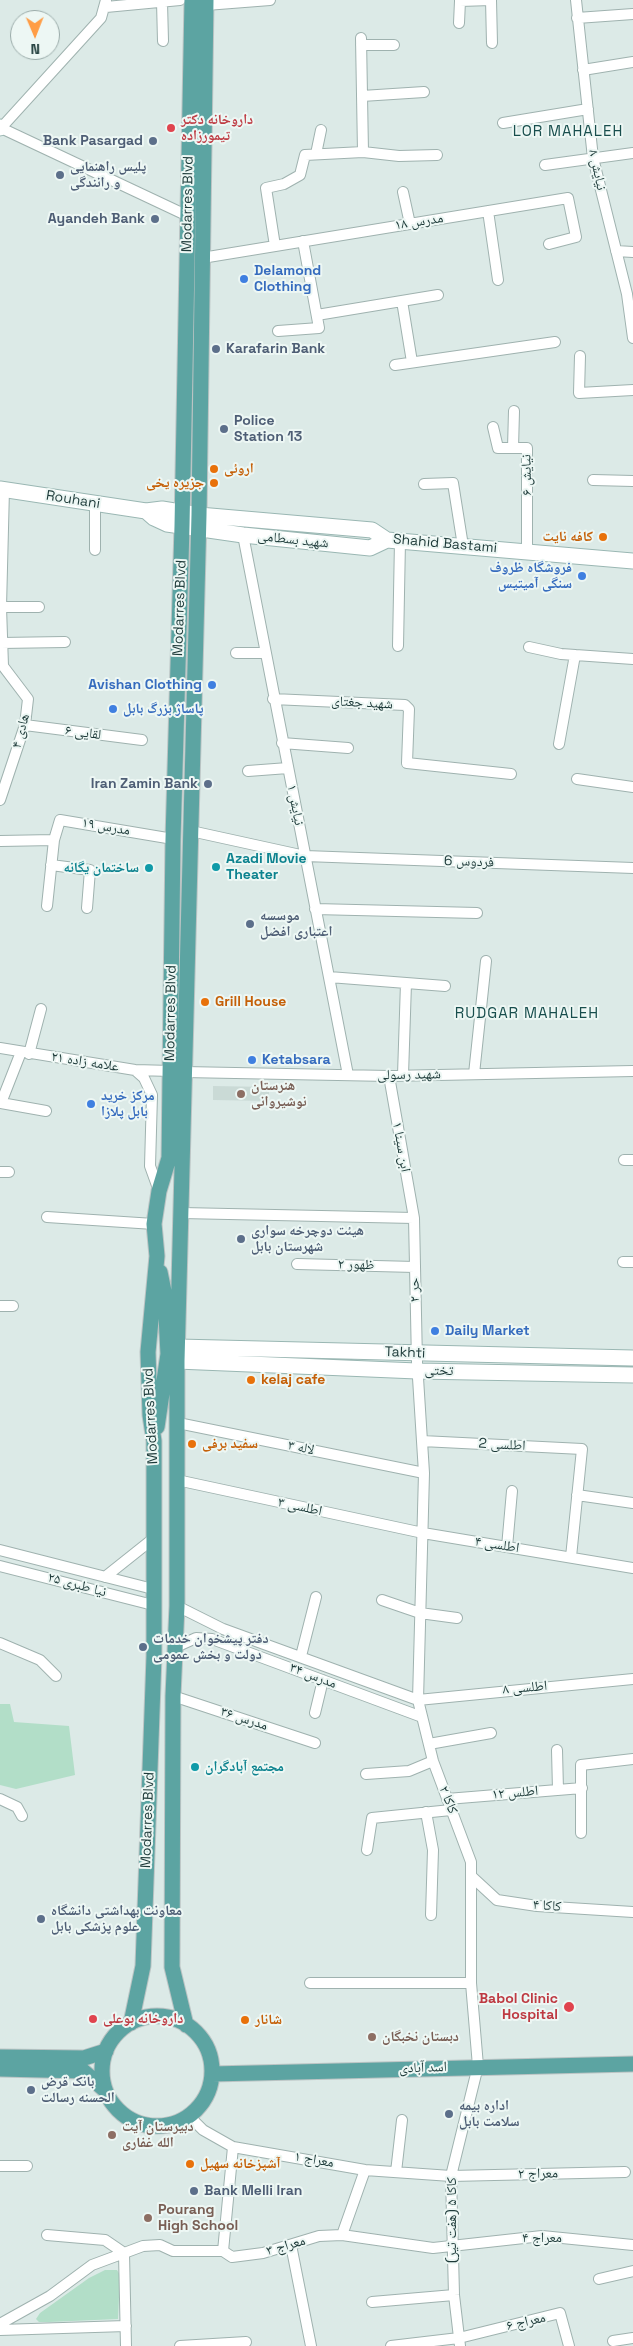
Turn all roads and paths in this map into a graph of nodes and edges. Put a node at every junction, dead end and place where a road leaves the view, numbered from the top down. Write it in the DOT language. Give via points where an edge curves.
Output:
graph roads {
  1 [pos="180,0"];
  2 [pos="192,0"];
  3 [pos="270,0"];
  4 [pos="479,0"];
  5 [pos="491,0"];
  6 [pos="576,0"];
  7 [pos="162,2"];
  8 [pos="106,3"];
  9 [pos="206,3"];
  10 [pos="633,14"];
  11 [pos="578,18"];
  12 [pos="459,23"];
  13 [pos="163,41"];
  14 [pos="492,43"];
  15 [pos="394,45"];
  16 [pos="633,62"];
  17 [pos="583,70"];
  18 [pos="424,92"];
  19 [pos="362,96"];
  20 [pos="588,109"];
  21 [pos="503,123"];
  22 [pos="0,128"];
  23 [pos="321,130"];
  24 [pos="363,152"];
  25 [pos="633,153"];
  26 [pos="316,154"];
  27 [pos="437,155"];
  28 [pos="593,158"];
  29 [pos="545,165"];
  30 [pos="403,192"];
  31 [pos="488,211"];
  32 [pos="188,216"];
  33 [pos="410,224"];
  34 [pos="304,242"];
  35 [pos="549,244"];
  36 [pos="275,246"];
  37 [pos="616,251"];
  38 [pos="633,252"];
  39 [pos="202,258"];
  40 [pos="498,280"];
  41 [pos="438,295"];
  42 [pos="402,302"];
  43 [pos="317,315"];
  44 [pos="278,331"];
  45 [pos="633,338"];
  46 [pos="555,342"];
  47 [pos="580,356"];
  48 [pos="412,362"];
  49 [pos="395,365"];
  50 [pos="633,390"];
  51 [pos="514,411"];
  52 [pos="493,428"];
  53 [pos="513,448"];
  54 [pos="593,480"];
  55 [pos="633,480"];
  56 [pos="424,484"];
  57 [pos="2,489"];
  58 [pos="95,503"];
  59 [pos="182,519"];
  60 [pos="198,522"];
  61 [pos="243,535"];
  62 [pos="394,540"];
  63 [pos="463,546"];
  64 [pos="95,550"];
  65 [pos="527,552"];
  66 [pos="633,561"];
  67 [pos="1,607"];
  68 [pos="39,607"];
  69 [pos="1,626"];
  70 [pos="65,642"];
  71 [pos="1,644"];
  72 [pos="398,646"];
  73 [pos="530,647"];
  74 [pos="236,653"];
  75 [pos="264,653"];
  76 [pos="575,654"];
  77 [pos="633,659"];
  78 [pos="2,666"];
  79 [pos="273,699"];
  80 [pos="25,725"];
  81 [pos="142,740"];
  82 [pos="282,743"];
  83 [pos="559,744"];
  84 [pos="348,748"];
  85 [pos="288,768"];
  86 [pos="248,771"];
  87 [pos="511,774"];
  88 [pos="577,778"];
  89 [pos="633,787"];
  90 [pos="0,800"];
  91 [pos="191,831"];
  92 [pos="173,839"];
  93 [pos="54,840"];
  94 [pos="0,841"];
  95 [pos="305,856"];
  96 [pos="51,865"];
  97 [pos="633,868"];
  98 [pos="47,906"];
  99 [pos="87,908"];
  100 [pos="315,909"];
  101 [pos="477,913"];
  102 [pos="486,961"];
  103 [pos="329,977"];
  104 [pos="406,983"];
  105 [pos="444,986"];
  106 [pos="40,1009"];
  107 [pos="0,1048"];
  108 [pos="25,1053"];
  109 [pos="135,1070"];
  110 [pos="633,1070"];
  111 [pos="177,1072"];
  112 [pos="474,1074"];
  113 [pos="348,1075"];
  114 [pos="403,1075"];
  115 [pos="389,1076"];
  116 [pos="46,1111"];
  117 [pos="159,1191"];
  118 [pos="182,1213"];
  119 [pos="47,1217"];
  120 [pos="414,1218"];
  121 [pos="154,1224"];
  122 [pos="157,1256"];
  123 [pos="297,1264"];
  124 [pos="415,1267"];
  125 [pos="0,1306"];
  126 [pos="13,1306"];
  127 [pos="174,1354"];
  128 [pos="633,1358"];
  129 [pos="417,1362"];
  130 [pos="633,1375"];
  131 [pos="178,1423"];
  132 [pos="422,1441"];
  133 [pos="154,1442"];
  134 [pos="424,1473"];
  135 [pos="177,1480"];
  136 [pos="512,1492"];
  137 [pos="577,1495"];
  138 [pos="633,1503"];
  139 [pos="423,1534"];
  140 [pos="154,1538"];
  141 [pos="507,1547"];
  142 [pos="0,1550"];
  143 [pos="571,1557"];
  144 [pos="52,1563"];
  145 [pos="0,1566"];
  146 [pos="633,1568"];
  147 [pos="105,1577"];
  148 [pos="47,1578"];
  149 [pos="153,1589"];
  150 [pos="316,1597"];
  151 [pos="382,1600"];
  152 [pos="154,1606"];
  153 [pos="177,1606"];
  154 [pos="420,1614"];
  155 [pos="457,1618"];
  156 [pos="0,1643"];
  157 [pos="176,1647"];
  158 [pos="301,1656"];
  159 [pos="56,1676"];
  160 [pos="633,1679"];
  161 [pos="323,1680"];
  162 [pos="173,1696"];
  163 [pos="418,1700"];
  164 [pos="315,1713"];
  165 [pos="422,1717"];
  166 [pos="491,1733"];
  167 [pos="315,1743"];
  168 [pos="429,1744"];
  169 [pos="558,1750"];
  170 [pos="633,1759"];
  171 [pos="434,1761"];
  172 [pos="366,1774"];
  173 [pos="582,1788"];
  174 [pos="558,1790"];
  175 [pos="0,1799"];
  176 [pos="447,1799"];
  177 [pos="452,1810"];
  178 [pos="426,1812"];
  179 [pos="22,1816"];
  180 [pos="581,1833"];
  181 [pos="367,1850"];
  182 [pos="471,1876"];
  183 [pos="633,1912"];
  184 [pos="431,1914"];
  185 [pos="310,1983"];
  186 [pos="471,1983"];
  187 [pos="131,2023"];
  188 [pos="186,2025"];
  189 [pos="106,2051"];
  190 [pos="0,2057"];
  191 [pos="633,2064"];
  192 [pos="478,2066"];
  193 [pos="0,2069"];
  194 [pos="212,2074"];
  195 [pos="105,2090"];
  196 [pos="189,2116"];
  197 [pos="402,2120"];
  198 [pos="233,2147"];
  199 [pos="0,2166"];
  200 [pos="27,2166"];
  201 [pos="365,2170"];
  202 [pos="396,2172"];
  203 [pos="625,2172"];
  204 [pos="451,2176"];
  205 [pos="46,2235"];
  206 [pos="342,2236"];
  207 [pos="451,2244"];
  208 [pos="291,2245"];
  209 [pos="633,2245"];
  210 [pos="223,2251"];
  211 [pos="124,2253"];
  212 [pos="633,2271"];
  213 [pos="599,2279"];
  214 [pos="454,2295"];
  215 [pos="372,2302"];
  216 [pos="0,2324"];
  217 [pos="126,2326"];
  218 [pos="0,2330"];
  219 [pos="633,2338"];
  220 [pos="613,2341"];
  221 [pos="246,2342"];
  222 [pos="460,2342"];
  223 [pos="126,2346"];
  224 [pos="180,2346"];
  225 [pos="311,2346"];
  226 [pos="391,2346"];
  227 [pos="569,2346"];
  1 -- 7 [label="street"];
  2 -- 32 [label="main road, Modarres Blvd"];
  3 -- 9 [label="street"];
  4 -- 5 [label="street"];
  4 -- 12 [label="street" via="460,1"];
  5 -- 14 [label="street"];
  6 -- 11 [label="street, نیایش ۸"];
  7 -- 8 [label="street"];
  7 -- 13 [label="street"];
  8 -- 22 [label="street" via="101,18"];
  9 -- 39 [label="main road, Modarres Blvd"];
  10 -- 11 [label="street"];
  11 -- 17 [label="street, نیایش ۸"];
  15 -- 19 [label="street" via="361,42"];
  16 -- 17 [label="street"];
  17 -- 20 [label="street, نیایش ۸"];
  18 -- 19 [label="street"];
  19 -- 24 [label="street"];
  20 -- 21 [label="street"];
  20 -- 28 [label="street, نیایش ۸"];
  22 -- 32 [label="street"];
  23 -- 26 [label="street"];
  24 -- 26 [label="street"];
  24 -- 27 [label="street" via="399,156"];
  25 -- 28 [label="street"];
  26 -- 36 [label="street" via="305,155 300,175 284,184 266,188"];
  28 -- 29 [label="street"];
  28 -- 37 [label="street, نیایش ۸"];
  30 -- 33 [label="street"];
  31 -- 33 [label="street, مدرس ۱۸"];
  31 -- 35 [label="street, مدرس ۱۸" via="568,198 576,237"];
  31 -- 40 [label="street"];
  32 -- 59 [label="main road, Modarres Blvd"];
  33 -- 34 [label="street, مدرس ۱۸"];
  34 -- 36 [label="street, مدرس ۱۸"];
  34 -- 43 [label="street"];
  36 -- 39 [label="street, مدرس ۱۸"];
  37 -- 38 [label="street"];
  37 -- 45 [label="street, نیایش ۸" via="627,294"];
  39 -- 60 [label="main road, Modarres Blvd"];
  41 -- 42 [label="street"];
  42 -- 43 [label="street"];
  42 -- 48 [label="street"];
  43 -- 44 [label="street" via="319,328"];
  46 -- 48 [label="street"];
  47 -- 50 [label="street" via="579,393"];
  48 -- 49 [label="street"];
  51 -- 53 [label="street"];
  52 -- 53 [label="street, نیایش ۶" via="498,448"];
  53 -- 65 [label="street, نیایش ۶" via="527,448"];
  54 -- 55 [label="street"];
  56 -- 63 [label="street" via="453,483"];
  57 -- 58 [label="main road, Rouhani"];
  57 -- 67 [label="street, هادی ۴"];
  58 -- 59 [label="main road, Rouhani" via="146,510 156,519"];
  58 -- 64 [label="street"];
  59 -- 60 [label="main road"];
  59 -- 92 [label="main road, Modarres Blvd"];
  60 -- 61 [label="main road, شهید بسطامی"];
  60 -- 62 [label="main road, Shahid Bastami" via="372,530"];
  60 -- 91 [label="main road, Modarres Blvd"];
  61 -- 62 [label="main road, شهید بسطامی" via="370,548"];
  61 -- 75 [label="street, نیایش ۱"];
  62 -- 63 [label="main road, Shahid Bastami"];
  62 -- 72 [label="street"];
  63 -- 65 [label="main road, Shahid Bastami"];
  65 -- 66 [label="main road, Shahid Bastami"];
  67 -- 68 [label="street"];
  67 -- 69 [label="street, هادی ۴"];
  69 -- 71 [label="street, هادی ۴"];
  70 -- 71 [label="street"];
  71 -- 78 [label="street, هادی ۴"];
  73 -- 76 [label="street"];
  74 -- 75 [label="street"];
  75 -- 79 [label="street, نیایش ۱"];
  76 -- 77 [label="street"];
  76 -- 83 [label="street"];
  78 -- 80 [label="street, هادی ۴" via="28,699"];
  79 -- 82 [label="street, نیایش ۱" via="273,712"];
  79 -- 87 [label="street, شهید جغتای" via="405,705 409,709 407,763"];
  80 -- 81 [label="street, لقایی ۶"];
  80 -- 90 [label="street, هادی ۴"];
  82 -- 84 [label="street"];
  82 -- 85 [label="street, نیایش ۱"];
  85 -- 86 [label="street"];
  85 -- 95 [label="street, نیایش ۱"];
  88 -- 89 [label="street"];
  91 -- 95 [label="street, فردوس 6"];
  91 -- 111 [label="main road, Modarres Blvd"];
  92 -- 93 [label="street, مدرس ۱۹" via="60,820"];
  92 -- 111 [label="main road, Modarres Blvd"];
  93 -- 94 [label="street"];
  93 -- 96 [label="street"];
  95 -- 97 [label="street, فردوس 6"];
  95 -- 100 [label="street, نیایش ۱"];
  96 -- 98 [label="street"];
  96 -- 99 [label="street" via="90,870"];
  100 -- 101 [label="street"];
  100 -- 103 [label="street, نیایش ۱"];
  102 -- 112 [label="street"];
  103 -- 104 [label="street"];
  103 -- 113 [label="street, نیایش ۱"];
  104 -- 105 [label="street"];
  104 -- 114 [label="street"];
  106 -- 108 [label="street"];
  107 -- 108 [label="street, علامه زاده ۲۱"];
  108 -- 109 [label="street, علامه زاده ۲۱"];
  108 -- 116 [label="street" via="1,1103"];
  109 -- 111 [label="street, علامه زاده ۲۱"];
  109 -- 117 [label="street" via="144,1078 152,1095 150,1166"];
  110 -- 112 [label="street, شهید رسولی"];
  111 -- 113 [label="street, شهید رسولی"];
  111 -- 117 [label="main road, Modarres Blvd" via="169,1158"];
  111 -- 118 [label="main road, Modarres Blvd"];
  112 -- 114 [label="street, شهید رسولی"];
  113 -- 115 [label="street, شهید رسولی"];
  114 -- 115 [label="street, شهید رسولی"];
  115 -- 120 [label="street, ابن سینا ۱"];
  117 -- 121 [label="main road, Modarres Blvd"];
  118 -- 120 [label="street"];
  118 -- 127 [label="main road, Modarres Blvd"];
  119 -- 121 [label="street"];
  120 -- 124 [label="street, حر ۲"];
  121 -- 122 [label="main road, Modarres Blvd"];
  122 -- 127 [label="main road"];
  122 -- 133 [label="main road, Modarres Blvd" via="148,1352"];
  123 -- 124 [label="street, ظهور ۲"];
  124 -- 129 [label="street, حر ۲"];
  125 -- 126 [label="street"];
  127 -- 129 [label="main road, Takhti"];
  127 -- 131 [label="main road, Modarres Blvd"];
  127 -- 133 [label="main road"];
  128 -- 129 [label="main road, Takhti"];
  129 -- 130 [label="main road, تختی"];
  129 -- 132 [label="street, حر ۲"];
  131 -- 134 [label="street, لاله ۳"];
  131 -- 135 [label="main road, Modarres Blvd"];
  132 -- 134 [label="street, کاکا ۲"];
  132 -- 137 [label="street, اطلسی 2" via="582,1449"];
  133 -- 140 [label="main road, Modarres Blvd"];
  134 -- 139 [label="street, کاکا ۲"];
  135 -- 139 [label="street, اطلسی ۳"];
  135 -- 153 [label="main road, Modarres Blvd"];
  136 -- 141 [label="street"];
  137 -- 138 [label="street"];
  137 -- 143 [label="street"];
  139 -- 141 [label="street, اطلسی ۴"];
  139 -- 154 [label="street, کاکا ۲"];
  140 -- 147 [label="street"];
  140 -- 149 [label="main road, Modarres Blvd"];
  141 -- 143 [label="street, اطلسی ۴"];
  142 -- 144 [label="street, نیا طبری ۲۵"];
  143 -- 146 [label="street, اطلسی ۴"];
  144 -- 147 [label="street, نیا طبری ۲۵"];
  144 -- 148 [label="street"];
  145 -- 148 [label="street, نیا طبری ۲۵"];
  147 -- 149 [label="street, نیا طبری ۲۵"];
  148 -- 152 [label="street, نیا طبری ۲۵"];
  149 -- 152 [label="main road, Modarres Blvd"];
  150 -- 158 [label="street"];
  151 -- 154 [label="street"];
  152 -- 187 [label="main road, Modarres Blvd" via="143,1966"];
  153 -- 157 [label="main road, Modarres Blvd"];
  153 -- 158 [label="street, مدرس ۳۴" via="223,1629"];
  154 -- 155 [label="street"];
  154 -- 163 [label="street, کاکا ۲"];
  156 -- 159 [label="street" via="40,1660"];
  157 -- 161 [label="street, مدرس ۳۴" via="196,1638 212,1639"];
  157 -- 162 [label="main road, Modarres Blvd"];
  158 -- 163 [label="street, مدرس ۳۴"];
  160 -- 163 [label="street, اطلسی ۸"];
  161 -- 164 [label="street"];
  161 -- 165 [label="street, مدرس ۳۴"];
  162 -- 167 [label="street, مدرس ۳۶"];
  162 -- 188 [label="main road, Modarres Blvd" via="172,1967"];
  163 -- 165 [label="street, کاکا ۲"];
  165 -- 168 [label="street, کاکا ۲"];
  166 -- 168 [label="street"];
  168 -- 171 [label="street, کاکا ۲"];
  169 -- 174 [label="street"];
  170 -- 173 [label="street" via="581,1765"];
  171 -- 172 [label="street" via="409,1771"];
  171 -- 176 [label="street, کاکا ۲"];
  173 -- 174 [label="street, اطلس ۱۲"];
  173 -- 180 [label="street"];
  174 -- 176 [label="street, اطلس ۱۲"];
  175 -- 179 [label="street" via="17,1807"];
  176 -- 177 [label="street, کاکا ۲"];
  177 -- 178 [label="street"];
  177 -- 182 [label="street, کاکا ۲" via="471,1862"];
  178 -- 181 [label="street" via="372,1818"];
  178 -- 184 [label="street" via="433,1850"];
  182 -- 183 [label="street, کاکا ۴" via="497,1900 536,1906"];
  182 -- 186 [label="street, کاکا ۲"];
  185 -- 186 [label="street"];
  186 -- 192 [label="street, کاکا ۲"];
  187 -- 188 [label="main road" via="159,2016"];
  187 -- 189 [label="main road" via="118,2032"];
  188 -- 194 [label="main road" via="206,2046"];
  189 -- 190 [label="main road" via="84,2058"];
  189 -- 195 [label="main road" via="102,2074"];
  191 -- 192 [label="main road, اسد آبادی"];
  192 -- 194 [label="main road, اسد آبادی"];
  192 -- 204 [label="street, کاکا ۵ (هفت تیر)"];
  193 -- 195 [label="main road" via="83,2071"];
  194 -- 196 [label="main road" via="210,2089 203,2102"];
  195 -- 196 [label="main road" via="117,2109 136,2122 166,2126"];
  196 -- 198 [label="street, معراج ۱" via="203,2130"];
  197 -- 202 [label="street"];
  198 -- 201 [label="street, معراج ۱"];
  198 -- 210 [label="street"];
  199 -- 200 [label="street"];
  201 -- 202 [label="street, معراج ۱"];
  201 -- 206 [label="street"];
  202 -- 204 [label="street, معراج ۱"];
  203 -- 204 [label="street, معراج ۲"];
  204 -- 207 [label="street, کاکا ۵ (هفت تیر)"];
  205 -- 211 [label="street" via="105,2240"];
  206 -- 207 [label="street, معراج ۳" via="433,2248"];
  206 -- 208 [label="street, معراج ۳" via="319,2236"];
  207 -- 209 [label="street, معراج ۴" via="542,2236"];
  207 -- 214 [label="street, کاکا ۵ (هفت تیر)"];
  208 -- 210 [label="street, معراج ۳" via="232,2257"];
  208 -- 225 [label="street"];
  210 -- 211 [label="street, معراج ۳" via="173,2251 160,2245 143,2246"];
  211 -- 216 [label="street, معراج ۳" via="92,2264 50,2296"];
  211 -- 217 [label="street"];
  212 -- 213 [label="street"];
  214 -- 215 [label="street"];
  214 -- 222 [label="street, کاکا ۵ (هفت تیر)"];
  217 -- 218 [label="street"];
  217 -- 223 [label="street"];
  219 -- 220 [label="street"];
  221 -- 224 [label="street"];
  222 -- 226 [label="street"];
  222 -- 227 [label="street, معراج ۶" via="560,2313"];
}
